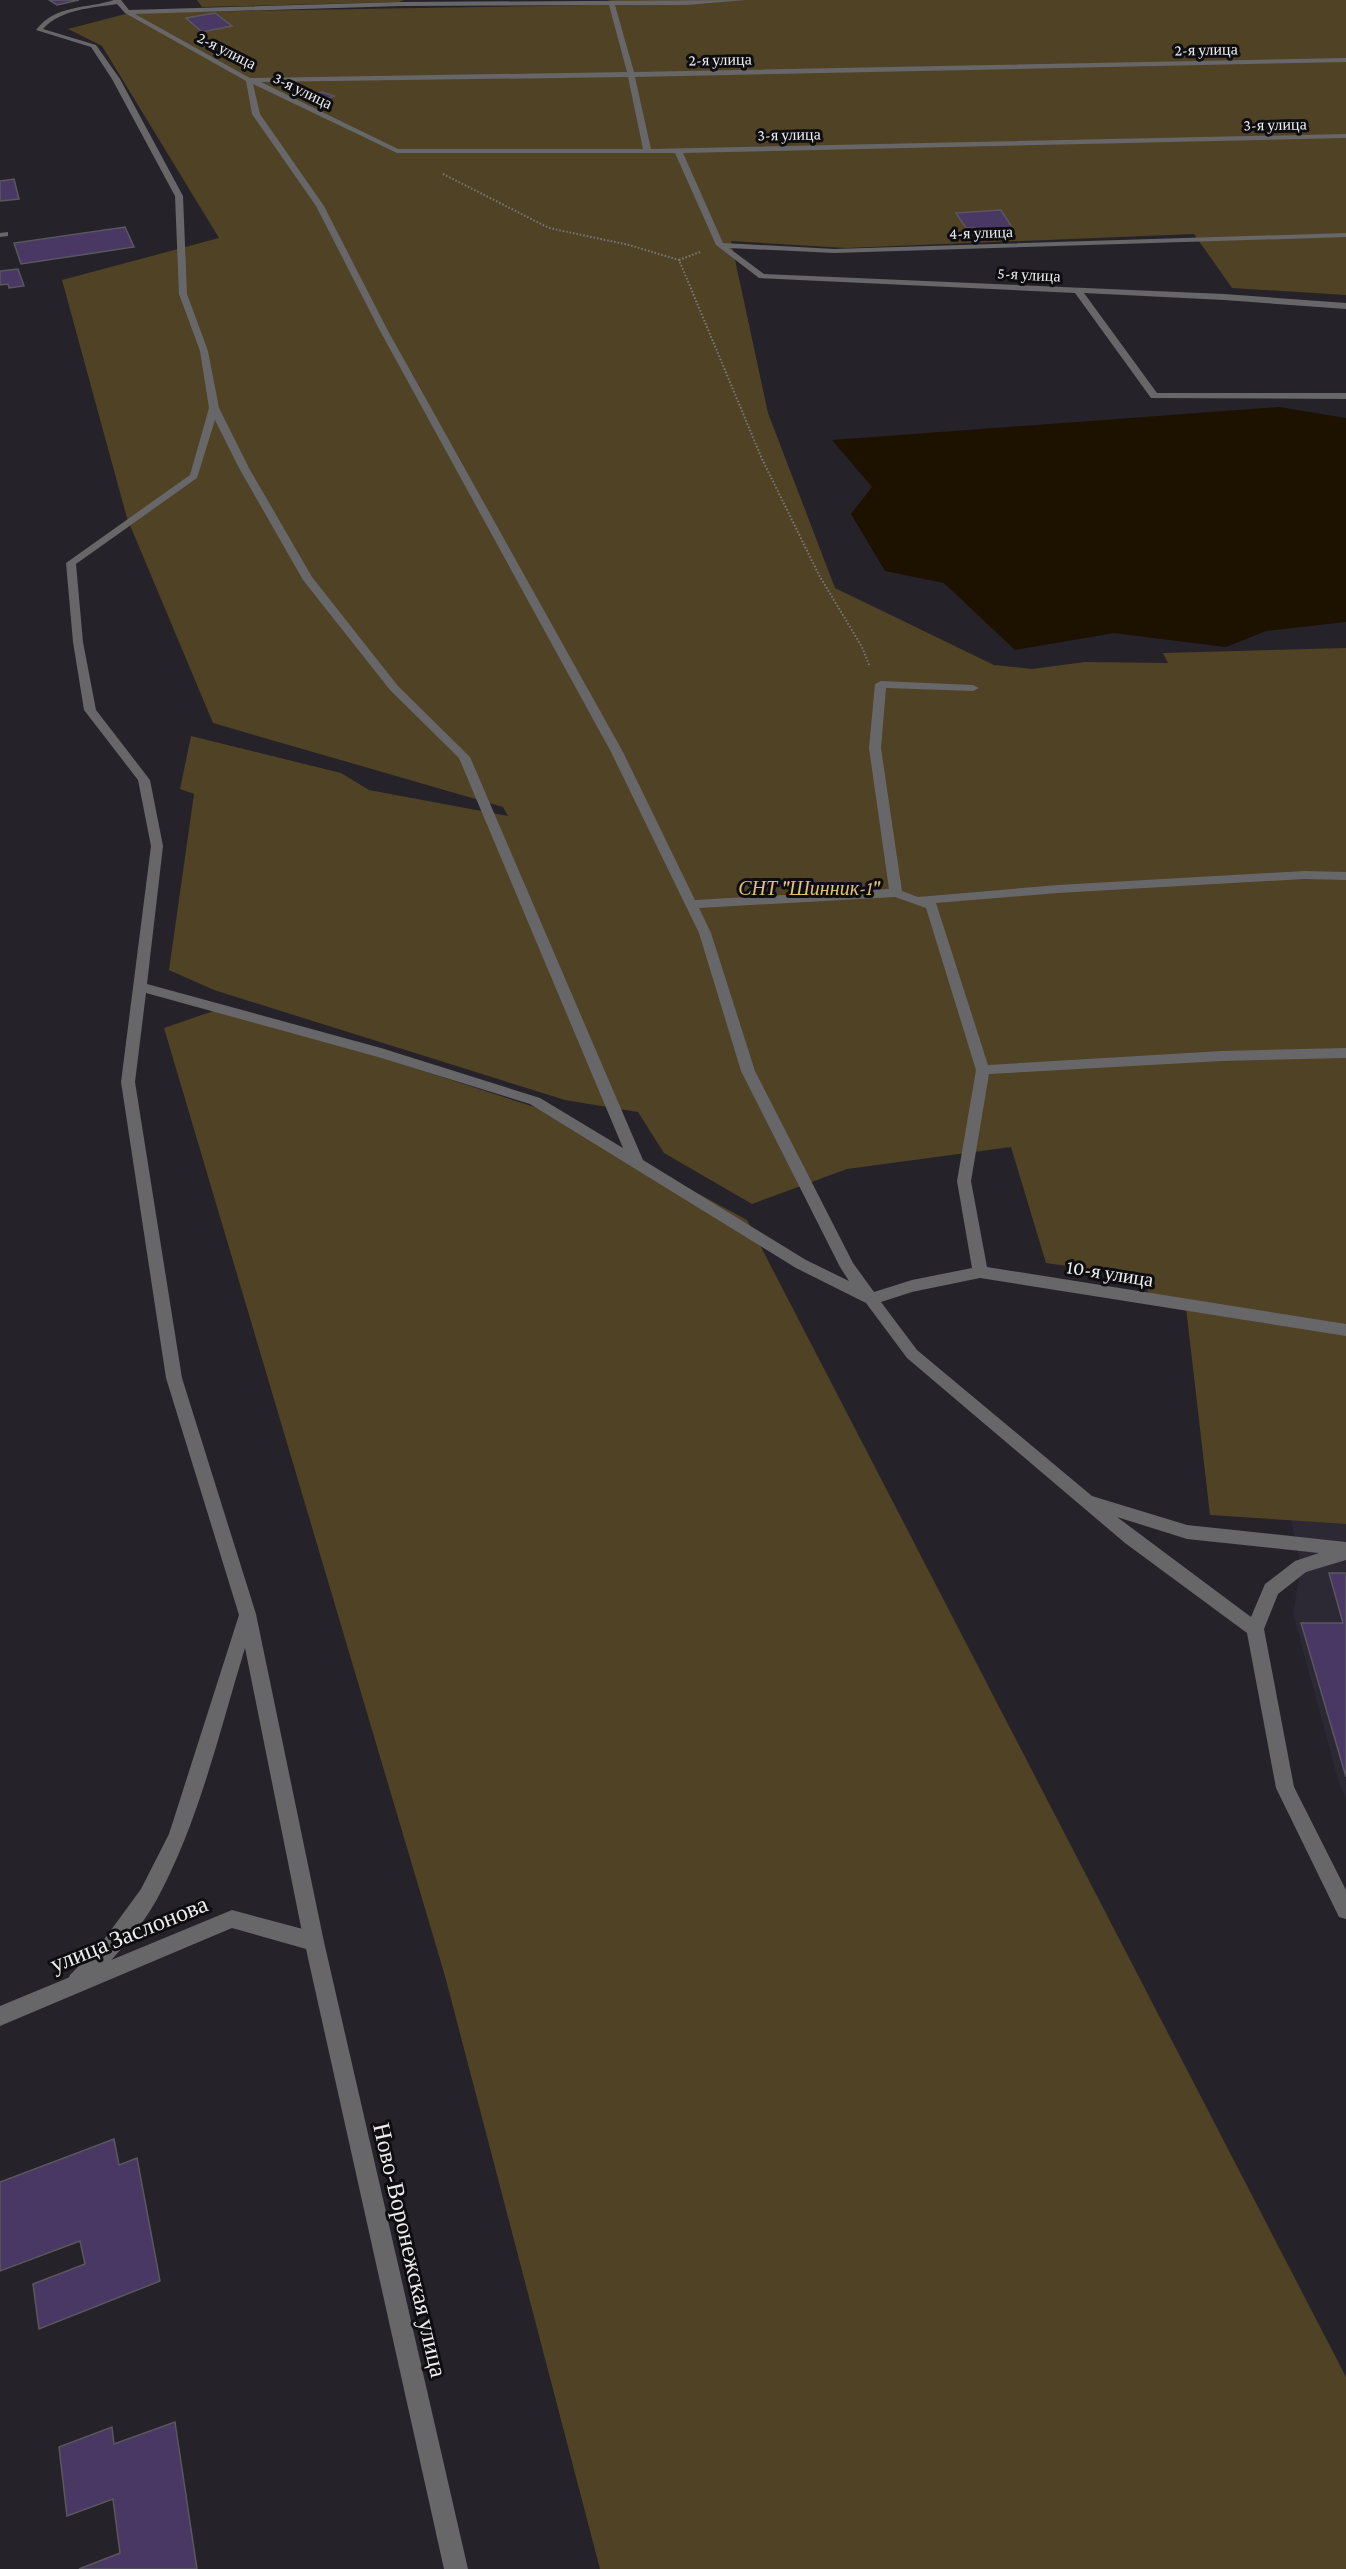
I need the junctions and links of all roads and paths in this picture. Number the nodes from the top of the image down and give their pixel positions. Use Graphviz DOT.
graph roads {
  1 [pos="742,0"];
  2 [pos="612,1"];
  3 [pos="121,5"];
  4 [pos="1346,60"];
  5 [pos="631,74"];
  6 [pos="249,80"];
  7 [pos="1346,136"];
  8 [pos="397,150"];
  9 [pos="646,150"];
  10 [pos="678,151"];
  11 [pos="1346,236"];
  12 [pos="720,245"];
  13 [pos="679,260"];
  14 [pos="1078,291"];
  15 [pos="1346,306"];
  16 [pos="1346,396"];
  17 [pos="214,408"];
  18 [pos="973,688"];
  19 [pos="880,691"];
  20 [pos="1346,876"];
  21 [pos="896,893"];
  22 [pos="918,901"];
  23 [pos="691,904"];
  24 [pos="140,987"];
  25 [pos="1346,1053"];
  26 [pos="983,1070"];
  27 [pos="638,1166"];
  28 [pos="980,1272"];
  29 [pos="871,1299"];
  30 [pos="1346,1330"];
  31 [pos="1086,1500"];
  32 [pos="1346,1551"];
  33 [pos="247,1614"];
  34 [pos="1255,1629"];
  35 [pos="1346,1910"];
  36 [pos="314,1942"];
  37 [pos="76,1983"];
  38 [pos="0,2016"];
  39 [pos="456,2569"];
  1 -- 2 [label="street"];
  2 -- 3 [label="street"];
  2 -- 5 [label="street"];
  3 -- 6 [label="street, 2-я улица"];
  3 -- 17 [label="street"];
  4 -- 5 [label="street, 2-я улица"];
  5 -- 6 [label="street, 2-я улица"];
  5 -- 9 [label="street"];
  6 -- 8 [label="street, 3-я улица"];
  6 -- 23 [label="street"];
  7 -- 10 [label="street, 3-я улица"];
  8 -- 9 [label="street, 3-я улица"];
  8 -- 13 [label="path"];
  9 -- 10 [label="street, 3-я улица"];
  10 -- 12 [label="street"];
  11 -- 12 [label="street, 4-я улица"];
  12 -- 13 [label="path"];
  12 -- 14 [label="street, 5-я улица"];
  13 -- 19 [label="path"];
  14 -- 15 [label="street, 5-я улица"];
  14 -- 16 [label="street"];
  17 -- 24 [label="street, Ново-Воронежская улица"];
  17 -- 27 [label="street"];
  18 -- 19 [label="street"];
  19 -- 21 [label="street"];
  20 -- 22 [label="street"];
  21 -- 22 [label="street"];
  21 -- 23 [label="street"];
  22 -- 26 [label="street"];
  23 -- 29 [label="street"];
  24 -- 27 [label="street"];
  24 -- 33 [label="street, Ново-Воронежская улица"];
  25 -- 26 [label="street"];
  26 -- 28 [label="street"];
  27 -- 29 [label="street"];
  28 -- 29 [label="street, 10-я улица"];
  28 -- 30 [label="street, 10-я улица"];
  29 -- 31 [label="street"];
  31 -- 32 [label="street"];
  31 -- 34 [label="street"];
  32 -- 34 [label="street"];
  33 -- 36 [label="street, Ново-Воронежская улица"];
  33 -- 37 [label="street"];
  34 -- 35 [label="street"];
  36 -- 37 [label="street, улица Заслонова"];
  36 -- 39 [label="street, Ново-Воронежская улица"];
  37 -- 38 [label="street, улица Заслонова"];
}
